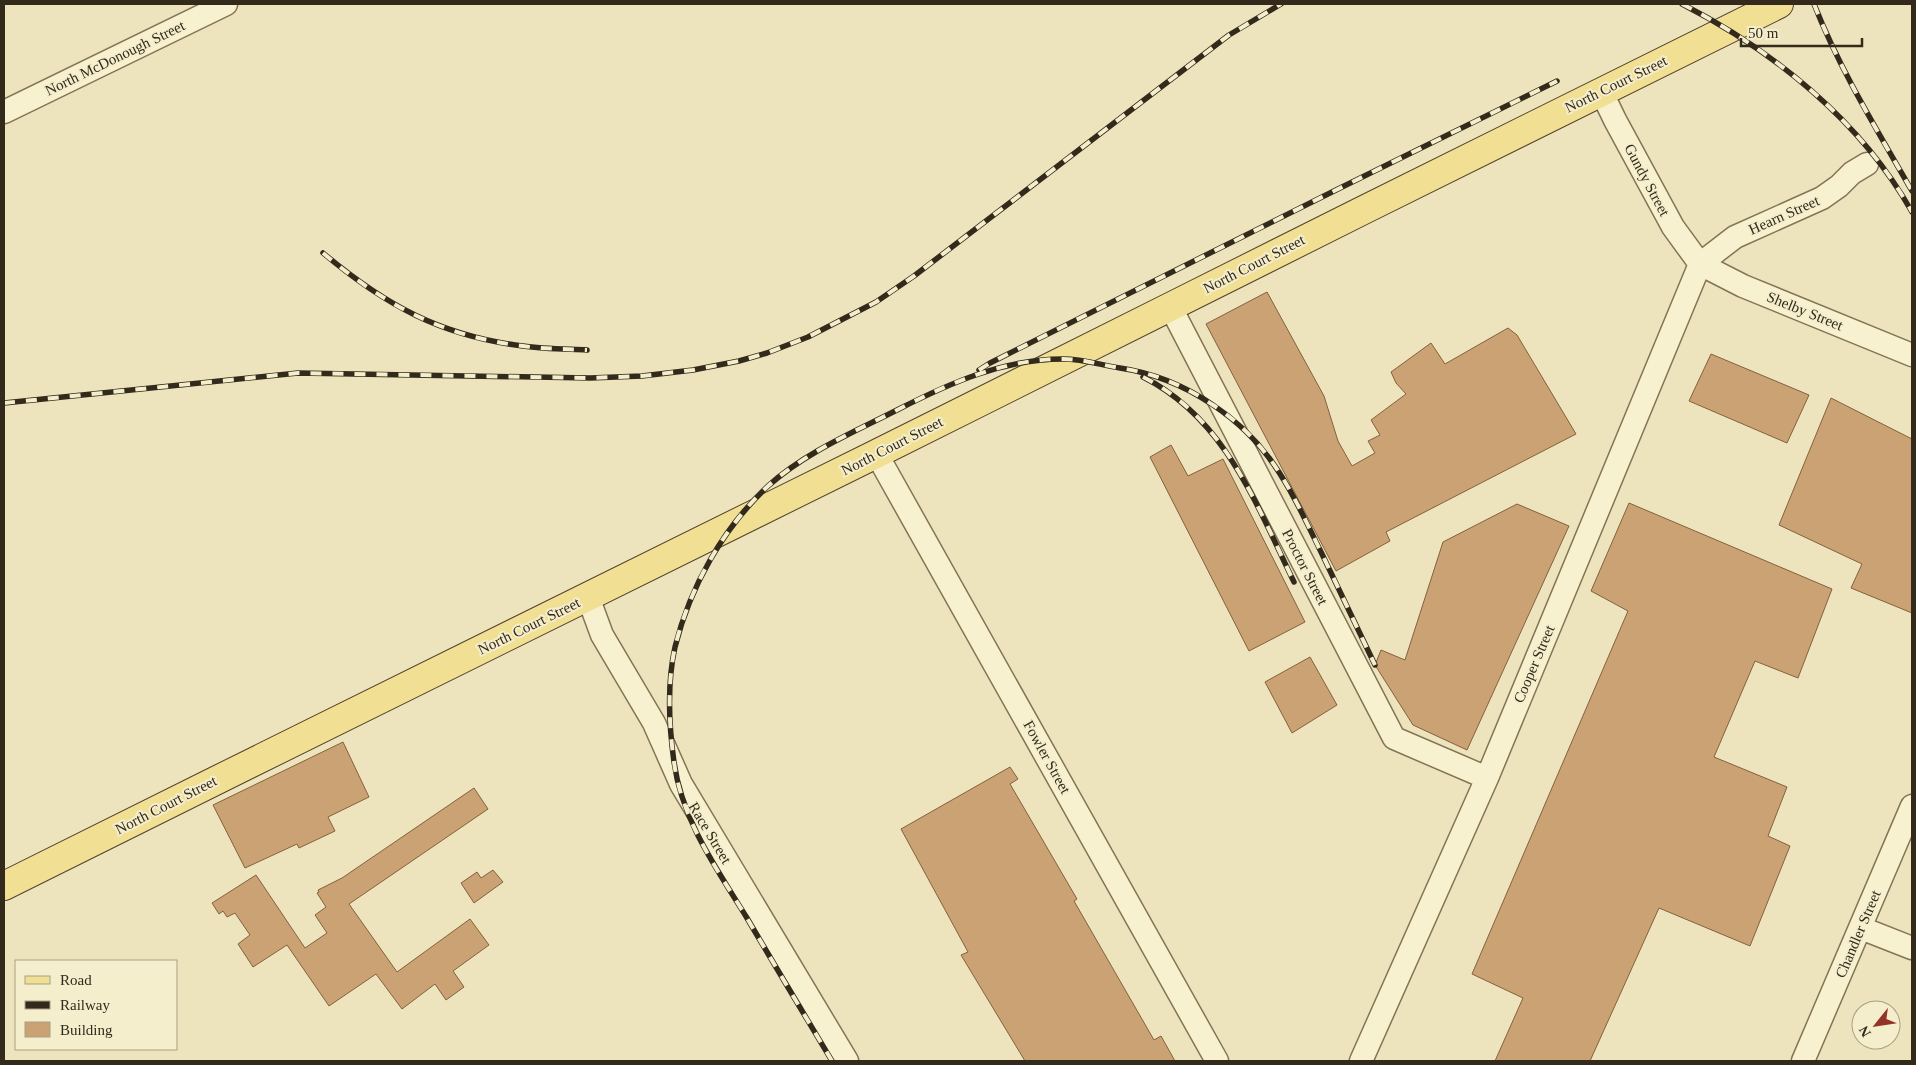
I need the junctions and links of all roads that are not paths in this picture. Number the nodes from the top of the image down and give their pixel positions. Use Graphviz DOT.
graph roads {
  1 [pos="226,4"];
  2 [pos="1779,4"];
  3 [pos="1602,91"];
  4 [pos="4,112"];
  5 [pos="1867,164"];
  6 [pos="1700,264"];
  7 [pos="1170,306"];
  8 [pos="1912,355"];
  9 [pos="876,453"];
  10 [pos="588,597"];
  11 [pos="1487,778"];
  12 [pos="1912,806"];
  13 [pos="4,886"];
  14 [pos="1861,928"];
  15 [pos="1912,948"];
  16 [pos="847,1061"];
  17 [pos="1218,1061"];
  18 [pos="1361,1061"];
  19 [pos="1804,1061"];
  1 -- 4 [label="street, North McDonough Street"];
  2 -- 3 [label="main road, North Court Street"];
  3 -- 6 [label="street, Gundy Street"];
  3 -- 7 [label="main road, North Court Street"];
  5 -- 6 [label="street, Hearn Street"];
  6 -- 8 [label="street, Shelby Street"];
  6 -- 11 [label="street, Cooper Street"];
  7 -- 9 [label="main road, North Court Street"];
  7 -- 11 [label="street, Proctor Street"];
  9 -- 10 [label="main road, North Court Street"];
  9 -- 17 [label="street, Fowler Street"];
  10 -- 13 [label="main road, North Court Street"];
  10 -- 16 [label="street, Race Street"];
  11 -- 18 [label="street, Cooper Street"];
  12 -- 14 [label="street, Chandler Street"];
  14 -- 15 [label="street"];
  14 -- 19 [label="street, Chandler Street"];
}
